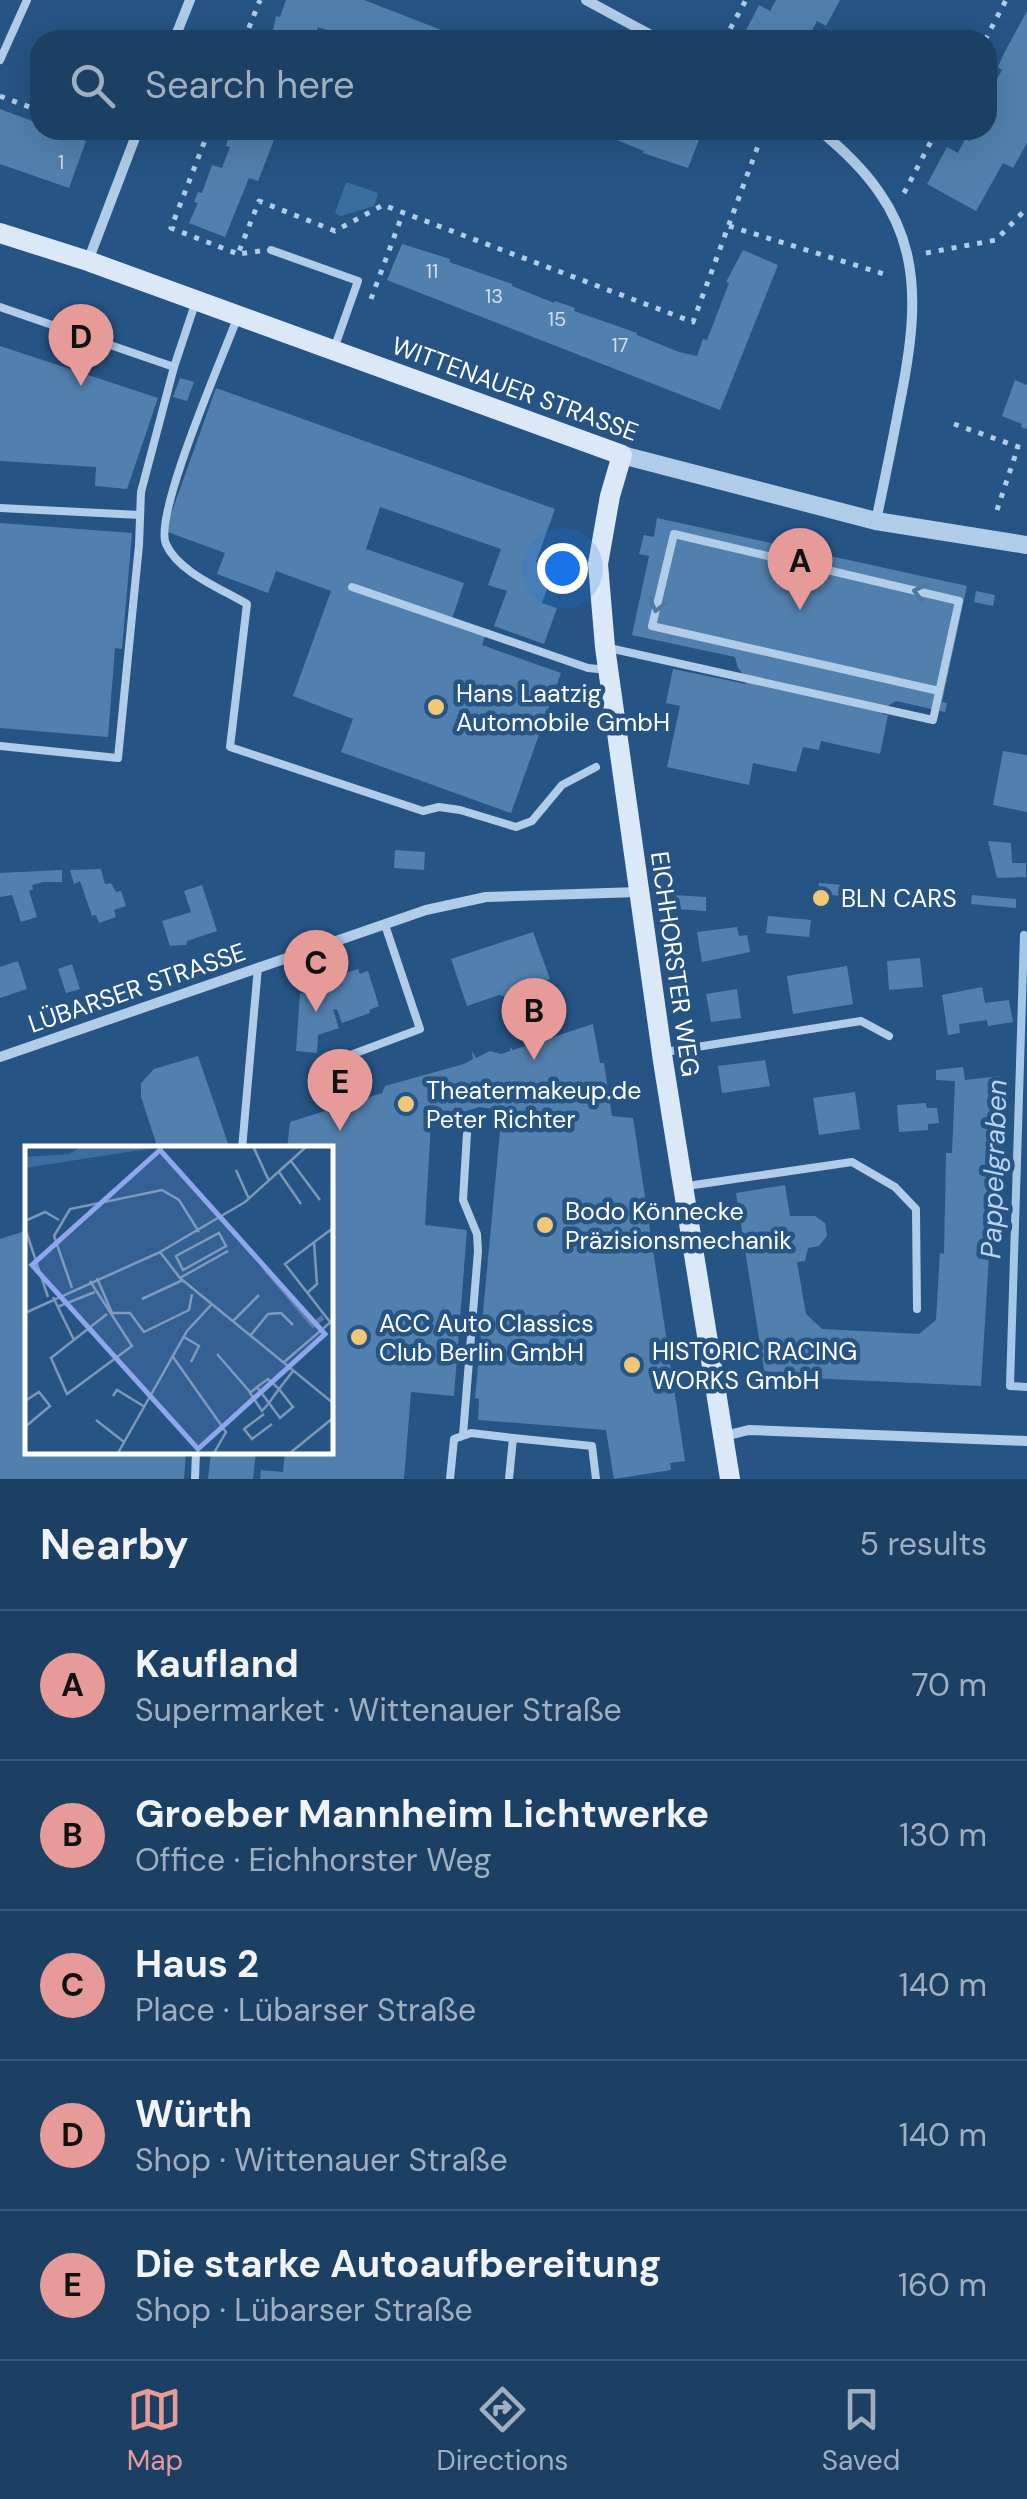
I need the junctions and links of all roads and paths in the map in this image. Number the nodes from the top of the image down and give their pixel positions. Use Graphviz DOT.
graph roads {
  1 [pos="28,0"];
  2 [pos="190,0"];
  3 [pos="260,0"];
  4 [pos="586,0"];
  5 [pos="746,0"];
  6 [pos="1006,0"];
  7 [pos="178,30"];
  8 [pos="248,30"];
  9 [pos="642,30"];
  10 [pos="730,30"];
  11 [pos="990,30"];
  12 [pos="0,60"];
  13 [pos="0,96"];
  14 [pos="30,107"];
  15 [pos="134,140"];
  16 [pos="205,140"];
  17 [pos="832,140"];
  18 [pos="932,140"];
  19 [pos="759,143"];
  20 [pos="904,193"];
  21 [pos="1027,208"];
  22 [pos="403,213"];
  23 [pos="729,226"];
  24 [pos="0,233"];
  25 [pos="271,250"];
  26 [pos="926,253"];
  27 [pos="238,254"];
  28 [pos="88,261"];
  29 [pos="884,274"];
  30 [pos="196,301"];
  31 [pos="0,307"];
  32 [pos="366,312"];
  33 [pos="238,316"];
  34 [pos="333,350"];
  35 [pos="174,368"];
  36 [pos="954,424"];
  37 [pos="1018,447"];
  38 [pos="1027,450"];
  39 [pos="622,456"];
  40 [pos="0,508"];
  41 [pos="996,510"];
  42 [pos="140,516"];
  43 [pos="876,521"];
  44 [pos="1027,544"];
  45 [pos="352,586"];
  46 [pos="605,647"];
  47 [pos="608,670"];
  48 [pos="939,690"];
  49 [pos="0,746"];
  50 [pos="596,767"];
  51 [pos="638,892"];
  52 [pos="385,926"];
  53 [pos="258,967"];
  54 [pos="890,1036"];
  55 [pos="661,1052"];
  56 [pos="0,1058"];
  57 [pos="320,1066"];
  58 [pos="467,1133"];
  59 [pos="242,1146"];
  60 [pos="682,1186"];
  61 [pos="916,1308"];
  62 [pos="462,1435"];
  63 [pos="724,1436"];
  64 [pos="512,1438"];
  65 [pos="1027,1441"];
  66 [pos="450,1479"];
  67 [pos="509,1479"];
  68 [pos="596,1479"];
  69 [pos="730,1479"];
  1 -- 12 [label="lane"];
  2 -- 7 [label="street"];
  3 -- 8 [label="path"];
  4 -- 9 [label="street"];
  5 -- 10 [label="path"];
  6 -- 11 [label="path"];
  13 -- 14 [label="path"];
  15 -- 28 [label="street"];
  16 -- 27 [label="path"];
  17 -- 43 [label="street"];
  18 -- 20 [label="path"];
  19 -- 23 [label="path"];
  21 -- 26 [label="path"];
  22 -- 23 [label="path"];
  22 -- 27 [label="path"];
  22 -- 32 [label="path"];
  23 -- 29 [label="path"];
  24 -- 28 [label="main road, WITTENAUER STRASSE"];
  25 -- 27 [label="path"];
  25 -- 34 [label="lane"];
  28 -- 30 [label="main road, WITTENAUER STRASSE"];
  30 -- 33 [label="main road, WITTENAUER STRASSE"];
  30 -- 35 [label="lane"];
  31 -- 35 [label="lane"];
  33 -- 34 [label="main road, WITTENAUER STRASSE"];
  33 -- 50 [label="lane"];
  34 -- 39 [label="main road, WITTENAUER STRASSE"];
  35 -- 42 [label="lane"];
  36 -- 37 [label="path"];
  37 -- 38 [label="path"];
  37 -- 41 [label="path"];
  39 -- 43 [label="street, WITTENAUER STRASSE"];
  39 -- 46 [label="main road, EICHHORSTER WEG"];
  40 -- 42 [label="lane"];
  42 -- 49 [label="lane"];
  43 -- 44 [label="street, WITTENAUER STRASSE"];
  45 -- 47 [label="lane"];
  46 -- 47 [label="main road, EICHHORSTER WEG"];
  46 -- 48 [label="lane"];
  47 -- 51 [label="main road, EICHHORSTER WEG"];
  48 -- 48 [label="lane, one-way"];
  51 -- 52 [label="street, LÜBARSER STRASSE"];
  51 -- 55 [label="main road, EICHHORSTER WEG"];
  52 -- 53 [label="street, LÜBARSER STRASSE"];
  52 -- 57 [label="lane"];
  53 -- 56 [label="street, LÜBARSER STRASSE"];
  53 -- 59 [label="lane"];
  54 -- 55 [label="lane"];
  55 -- 60 [label="main road, EICHHORSTER WEG"];
  58 -- 62 [label="lane"];
  60 -- 61 [label="lane"];
  60 -- 63 [label="main road, EICHHORSTER WEG"];
  62 -- 64 [label="lane"];
  62 -- 66 [label="lane"];
  63 -- 65 [label="street"];
  63 -- 69 [label="main road, EICHHORSTER WEG"];
  64 -- 67 [label="lane"];
  64 -- 68 [label="lane"];
}
